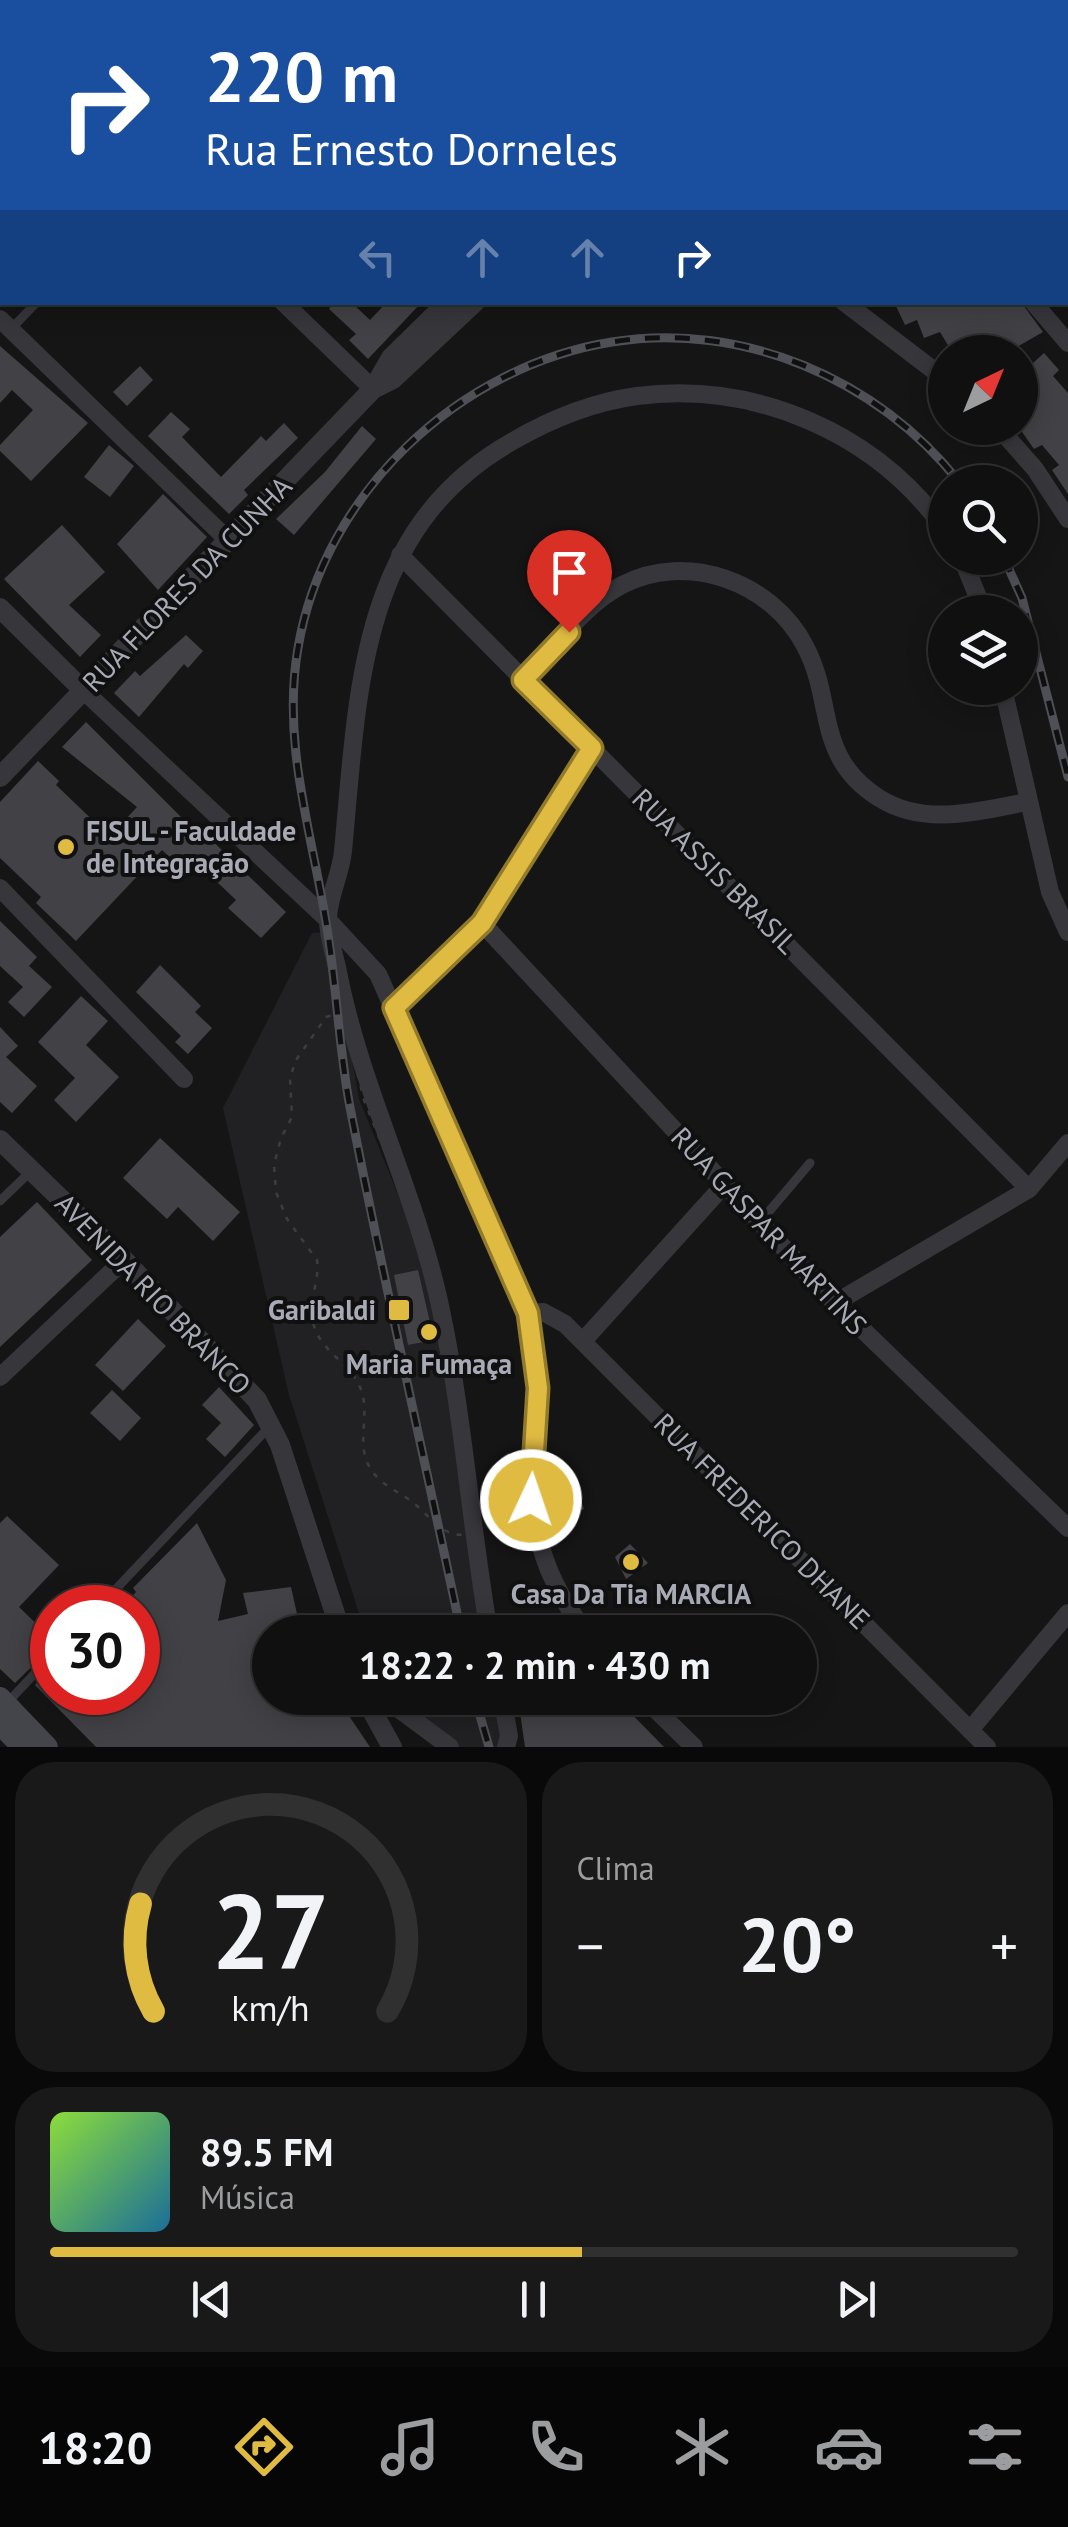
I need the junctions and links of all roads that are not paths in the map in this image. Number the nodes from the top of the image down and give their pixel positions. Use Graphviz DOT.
graph roads {
  1 [pos="33,305"];
  2 [pos="286,305"];
  3 [pos="446,305"];
  4 [pos="472,305"];
  5 [pos="848,305"];
  6 [pos="1036,305"];
  7 [pos="6,324"];
  8 [pos="1068,343"];
  9 [pos="928,366"];
  10 [pos="388,374"];
  11 [pos="373,389"];
  12 [pos="1015,445"];
  13 [pos="928,507"];
  14 [pos="1068,518"];
  15 [pos="229,541"];
  16 [pos="400,556"];
  17 [pos="0,608"];
  18 [pos="523,680"];
  19 [pos="84,691"];
  20 [pos="1007,705"];
  21 [pos="592,748"];
  22 [pos="0,777"];
  23 [pos="1027,802"];
  24 [pos="0,888"];
  25 [pos="328,920"];
  26 [pos="482,923"];
  27 [pos="1068,932"];
  28 [pos="394,1008"];
  29 [pos="184,1078"];
  30 [pos="0,1140"];
  31 [pos="1068,1143"];
  32 [pos="810,1163"];
  33 [pos="32,1170"];
  34 [pos="724,1185"];
  35 [pos="1029,1189"];
  36 [pos="0,1200"];
  37 [pos="758,1224"];
  38 [pos="124,1260"];
  39 [pos="835,1303"];
  40 [pos="528,1313"];
  41 [pos="582,1341"];
  42 [pos="0,1377"];
  43 [pos="271,1425"];
  44 [pos="1068,1528"];
  45 [pos="120,1585"];
  46 [pos="1068,1613"];
  47 [pos="335,1615"];
  48 [pos="487,1615"];
  49 [pos="573,1615"];
  50 [pos="30,1678"];
  51 [pos="1,1709"];
  52 [pos="374,1715"];
  53 [pos="407,1715"];
  54 [pos="505,1715"];
  55 [pos="661,1715"];
  56 [pos="970,1730"];
  57 [pos="23,1747"];
  58 [pos="47,1747"];
  59 [pos="392,1747"];
  60 [pos="450,1747"];
  61 [pos="506,1747"];
  62 [pos="694,1747"];
  63 [pos="987,1747"];
  1 -- 7 [label="lane"];
  2 -- 11 [label="street"];
  3 -- 10 [label="street"];
  4 -- 10 [label="street"];
  5 -- 9 [label="street"];
  6 -- 8 [label="street"];
  7 -- 15 [label="street"];
  10 -- 11 [label="street, RUA FLORES DA CUNHA"];
  11 -- 15 [label="street, RUA FLORES DA CUNHA"];
  12 -- 14 [label="street"];
  13 -- 16 [label="street"];
  15 -- 19 [label="street, RUA FLORES DA CUNHA"];
  16 -- 18 [label="street, RUA ASSIS BRASIL"];
  16 -- 25 [label="street"];
  17 -- 19 [label="street"];
  18 -- 21 [label="street, RUA ASSIS BRASIL"];
  18 -- 23 [label="street"];
  19 -- 22 [label="street, RUA FLORES DA CUNHA"];
  19 -- 25 [label="street"];
  20 -- 23 [label="street"];
  21 -- 26 [label="street"];
  21 -- 35 [label="street, RUA ASSIS BRASIL"];
  23 -- 27 [label="street"];
  24 -- 29 [label="street"];
  25 -- 28 [label="street"];
  25 -- 48 [label="street"];
  26 -- 28 [label="street"];
  26 -- 34 [label="street, RUA GASPAR MARTINS"];
  28 -- 40 [label="street"];
  30 -- 33 [label="street, AVENIDA RIO BRANCO"];
  31 -- 35 [label="street"];
  32 -- 37 [label="lane"];
  33 -- 36 [label="lane"];
  33 -- 38 [label="street, AVENIDA RIO BRANCO"];
  34 -- 37 [label="street, RUA GASPAR MARTINS"];
  34 -- 41 [label="street"];
  35 -- 39 [label="street"];
  37 -- 39 [label="street, RUA GASPAR MARTINS"];
  38 -- 42 [label="street"];
  38 -- 43 [label="street, AVENIDA RIO BRANCO"];
  39 -- 44 [label="street, RUA GASPAR MARTINS"];
  40 -- 41 [label="street, RUA FREDERICO DHANE"];
  40 -- 49 [label="street"];
  41 -- 56 [label="street, RUA FREDERICO DHANE"];
  43 -- 45 [label="lane"];
  43 -- 47 [label="street, AVENIDA RIO BRANCO"];
  46 -- 56 [label="street"];
  50 -- 51 [label="lane"];
  51 -- 57 [label="main road"];
  51 -- 58 [label="main road"];
  52 -- 59 [label="street"];
  53 -- 60 [label="street"];
  54 -- 61 [label="street"];
  55 -- 62 [label="street"];
  56 -- 63 [label="street, RUA FREDERICO DHANE"];
}
